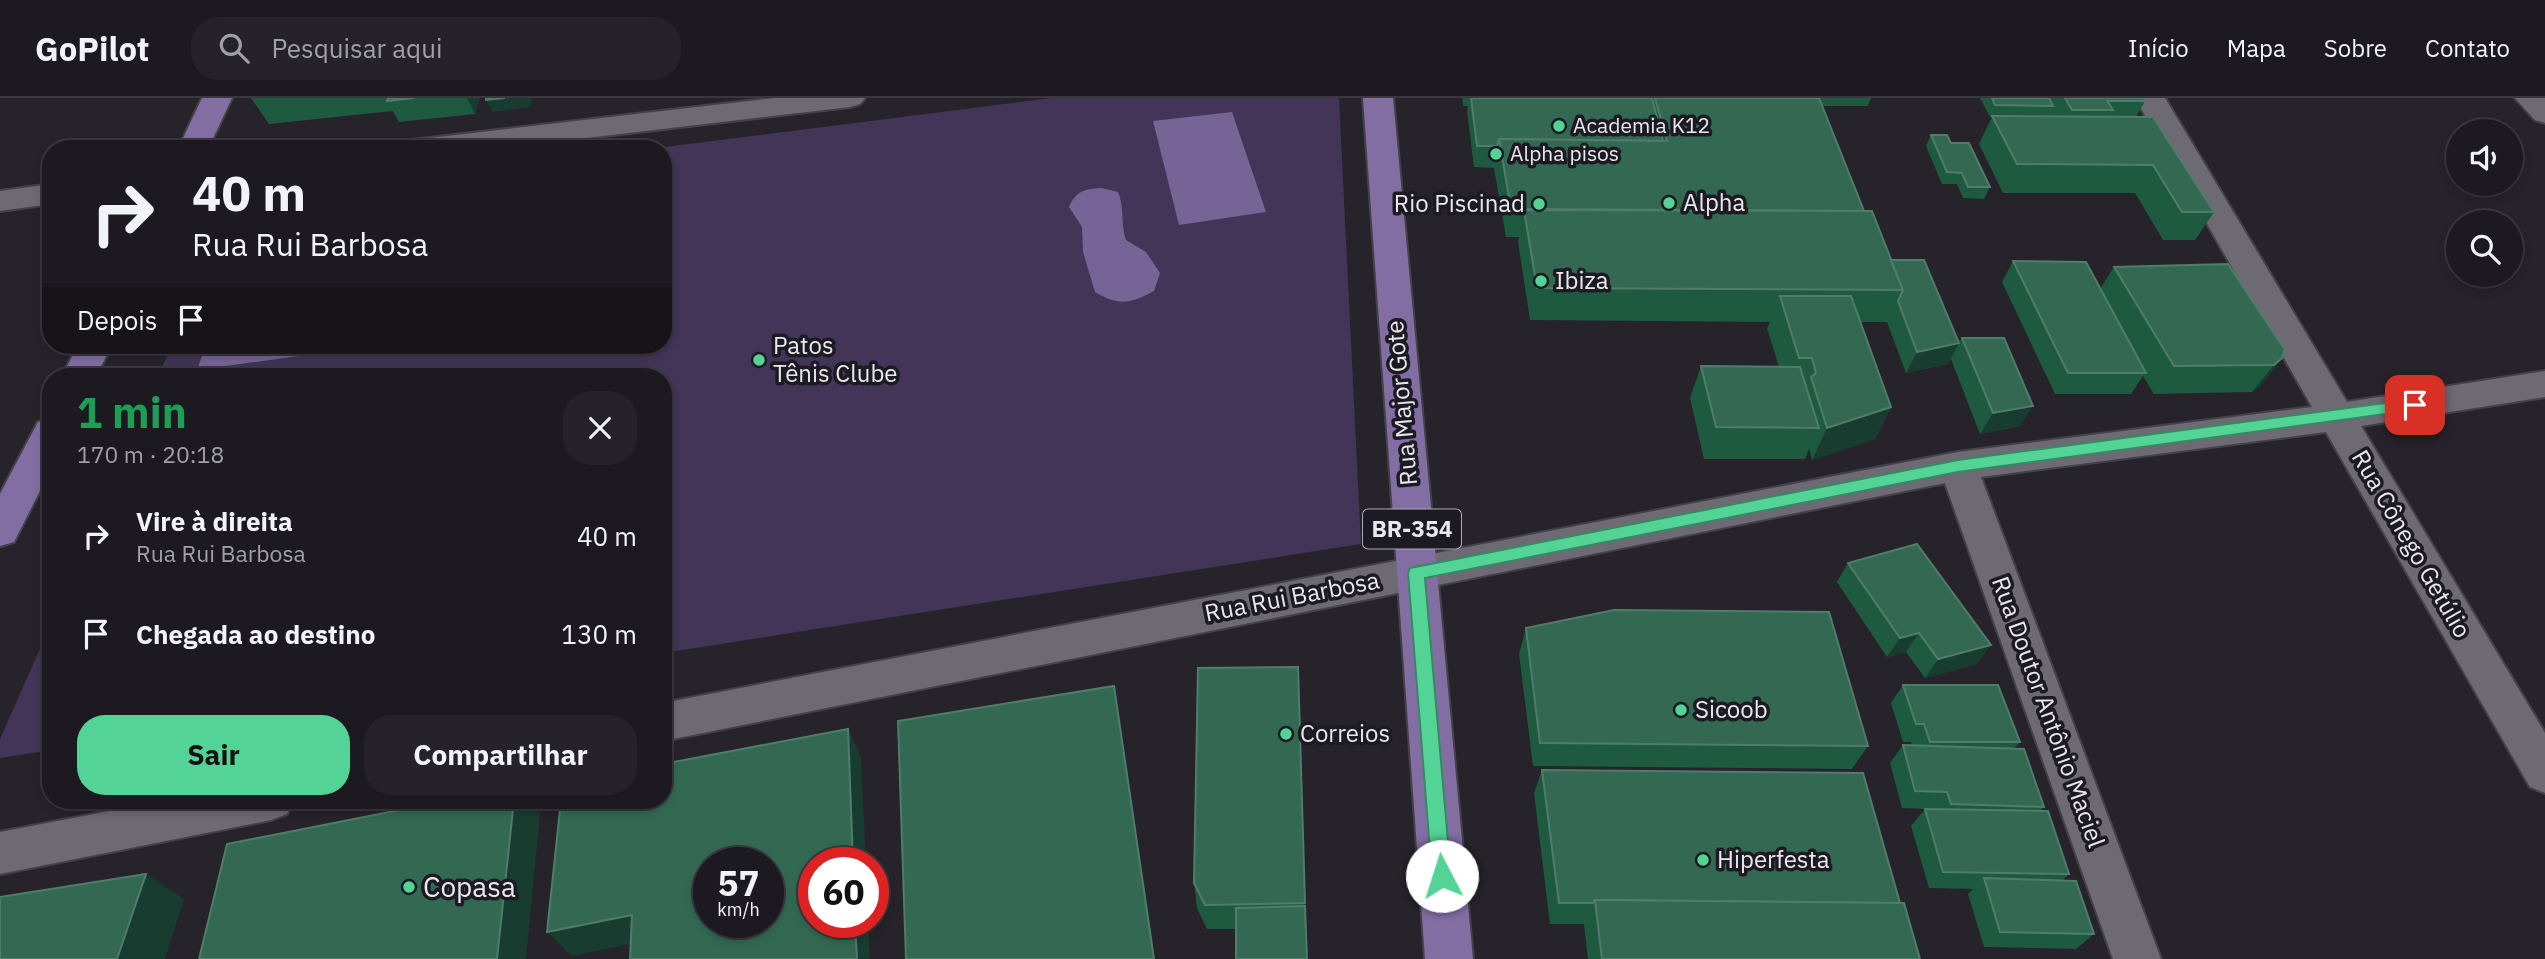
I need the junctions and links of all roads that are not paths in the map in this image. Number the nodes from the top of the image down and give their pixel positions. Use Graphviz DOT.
graph roads {
  1 [pos="217,98"];
  2 [pos="850,98"];
  3 [pos="1378,98"];
  4 [pos="2150,98"];
  5 [pos="2530,98"];
  6 [pos="2545,114"];
  7 [pos="197,140"];
  8 [pos="489,140"];
  9 [pos="42,195"];
  10 [pos="0,201"];
  11 [pos="2545,384"];
  12 [pos="2337,417"];
  13 [pos="42,449"];
  14 [pos="1958,466"];
  15 [pos="0,531"];
  16 [pos="1416,573"];
  17 [pos="672,720"];
  18 [pos="2545,773"];
  19 [pos="225,809"];
  20 [pos="0,853"];
  21 [pos="1449,959"];
  22 [pos="2137,959"];
  1 -- 7 [label="main road"];
  2 -- 8 [label="street"];
  3 -- 16 [label="main road, Rua Major Gote / BR-354"];
  4 -- 12 [label="street, Rua Cônego Getúlio"];
  5 -- 6 [label="street"];
  9 -- 10 [label="street"];
  11 -- 12 [label="street, Rua Rui Barbosa"];
  12 -- 14 [label="street, Rua Rui Barbosa"];
  12 -- 18 [label="street, Rua Cônego Getúlio"];
  13 -- 15 [label="main road"];
  14 -- 16 [label="street, Rua Rui Barbosa"];
  14 -- 22 [label="street, Rua Doutor Antônio Maciel"];
  16 -- 17 [label="street, Rua Rui Barbosa"];
  16 -- 21 [label="main road, Rua Major Gote / BR-354"];
  19 -- 20 [label="street"];
}
